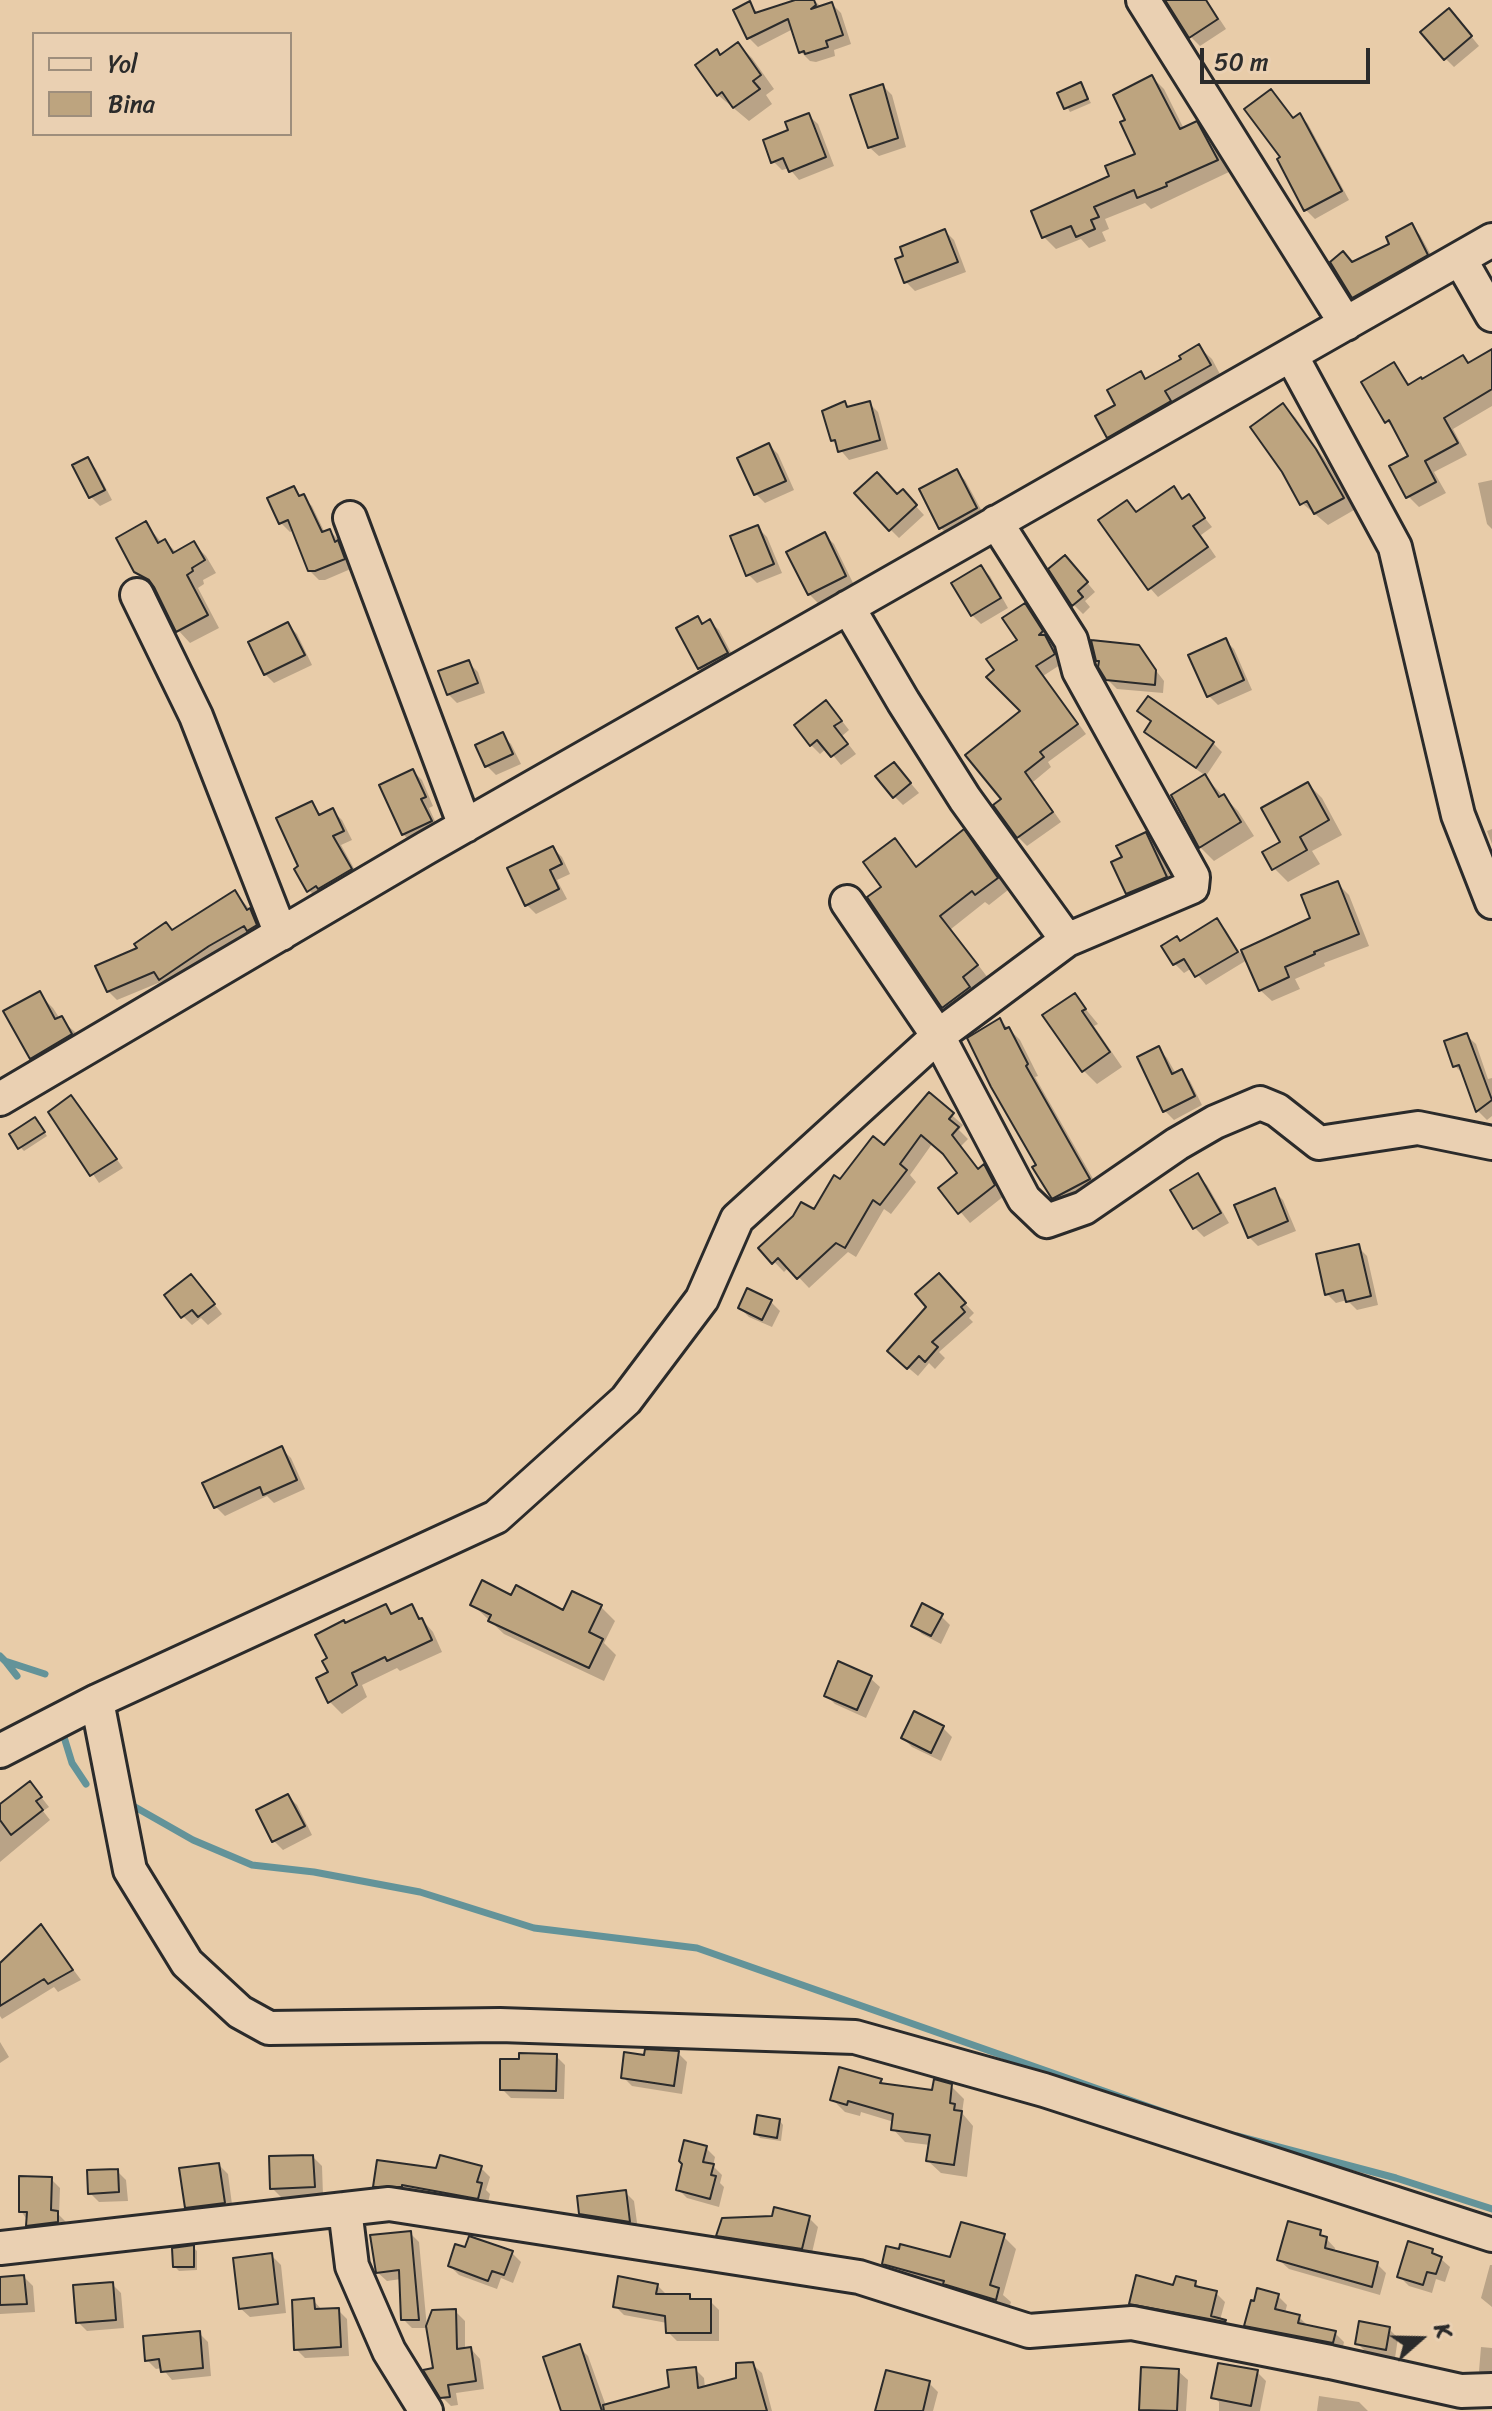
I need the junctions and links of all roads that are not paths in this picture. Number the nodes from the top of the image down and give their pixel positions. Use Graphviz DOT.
graph roads {
  1 [pos="1143,0"];
  2 [pos="1492,240"];
  3 [pos="1460,259"];
  4 [pos="1492,315"];
  5 [pos="1346,324"];
  6 [pos="1291,355"];
  7 [pos="350,518"];
  8 [pos="996,522"];
  9 [pos="137,595"];
  10 [pos="848,607"];
  11 [pos="465,826"];
  12 [pos="847,902"];
  13 [pos="1492,902"];
  14 [pos="281,934"];
  15 [pos="1067,940"];
  16 [pos="938,1036"];
  17 [pos="0,1099"];
  18 [pos="1492,1143"];
  19 [pos="97,1701"];
  20 [pos="0,1751"];
  21 [pos="345,2209"];
  22 [pos="1492,2235"];
  23 [pos="0,2248"];
  24 [pos="1492,2390"];
  25 [pos="426,2411"];
  1 -- 5 [label="street"];
  2 -- 3 [label="street"];
  3 -- 4 [label="street"];
  3 -- 5 [label="street"];
  5 -- 6 [label="street"];
  6 -- 8 [label="street"];
  6 -- 13 [label="street"];
  7 -- 11 [label="street"];
  8 -- 10 [label="street"];
  8 -- 15 [label="street"];
  9 -- 14 [label="street"];
  10 -- 11 [label="street"];
  10 -- 15 [label="street"];
  11 -- 14 [label="street"];
  12 -- 16 [label="street"];
  14 -- 17 [label="street"];
  15 -- 16 [label="street"];
  16 -- 18 [label="street"];
  16 -- 19 [label="street"];
  19 -- 20 [label="street"];
  19 -- 22 [label="street"];
  21 -- 23 [label="street"];
  21 -- 24 [label="street"];
  21 -- 25 [label="street"];
}
